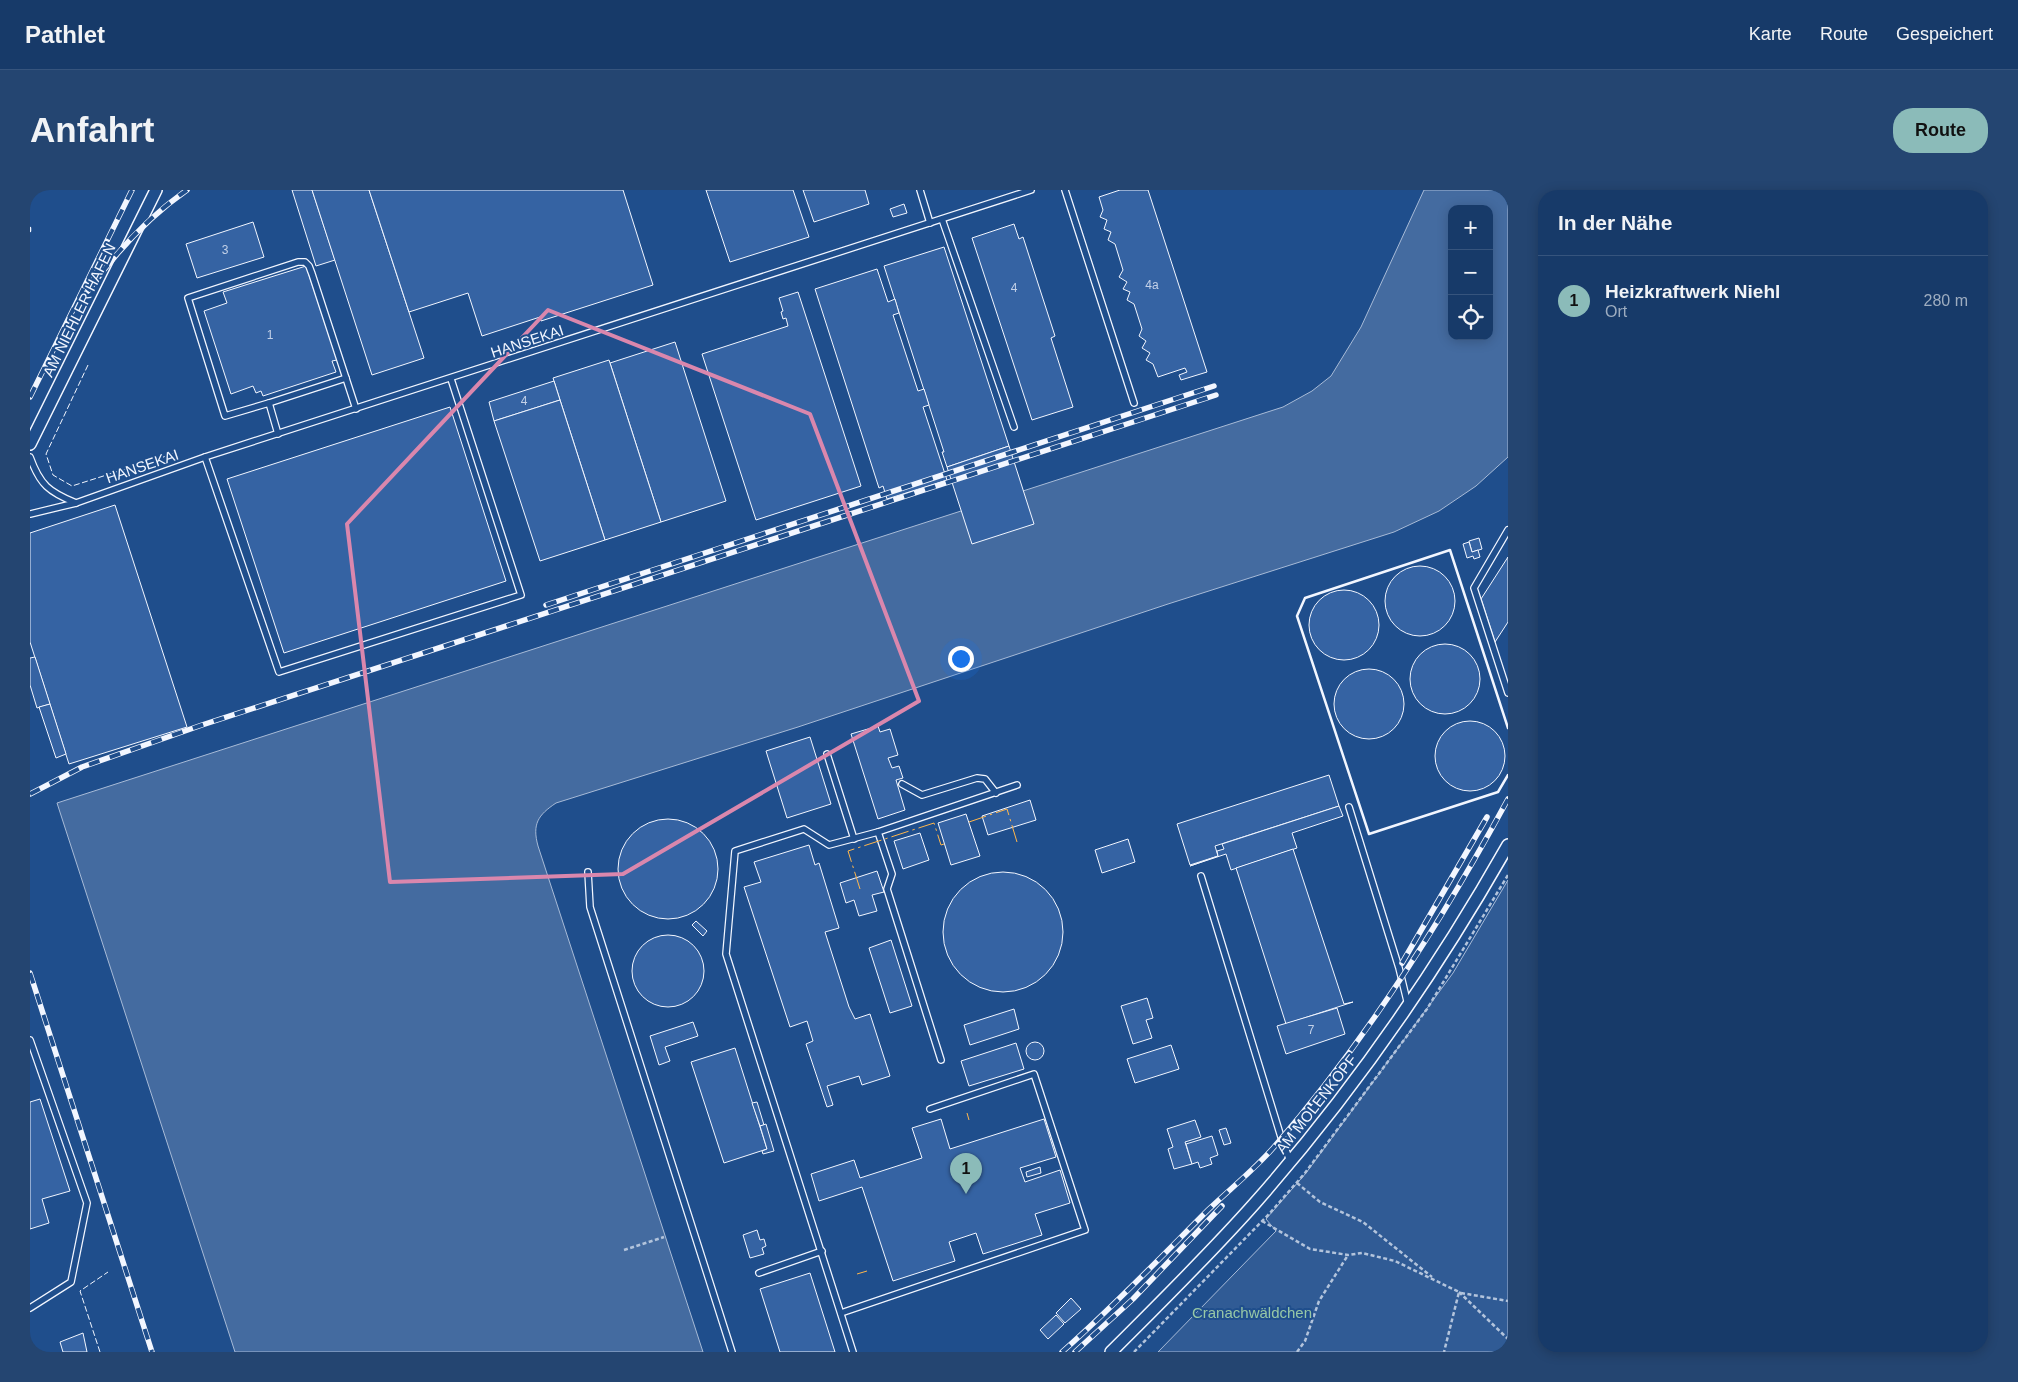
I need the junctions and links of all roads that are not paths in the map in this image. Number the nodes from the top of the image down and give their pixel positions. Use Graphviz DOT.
graph roads {
  1 [pos="156,190"];
  2 [pos="920,190"];
  3 [pos="1031,190"];
  4 [pos="1065,190"];
  5 [pos="1011,193"];
  6 [pos="942,219"];
  7 [pos="930,223"];
  8 [pos="346,378"];
  9 [pos="451,379"];
  10 [pos="269,403"];
  11 [pos="1134,403"];
  12 [pos="356,409"];
  13 [pos="1014,427"];
  14 [pos="278,434"];
  15 [pos="30,444"];
  16 [pos="30,457"];
  17 [pos="205,457"];
  18 [pos="76,503"];
  19 [pos="30,514"];
  20 [pos="1508,530"];
  21 [pos="1508,692"];
  22 [pos="827,754"];
  23 [pos="902,784"];
  24 [pos="1017,785"];
  25 [pos="996,793"];
  26 [pos="1349,808"];
  27 [pos="878,832"];
  28 [pos="854,839"];
  29 [pos="1508,845"];
  30 [pos="588,872"];
  31 [pos="1201,876"];
  32 [pos="1408,1005"];
  33 [pos="30,1040"];
  34 [pos="941,1060"];
  35 [pos="930,1109"];
  36 [pos="1290,1161"];
  37 [pos="822,1252"];
  38 [pos="759,1273"];
  39 [pos="30,1308"];
  40 [pos="841,1313"];
  41 [pos="732,1352"];
  42 [pos="853,1352"];
  43 [pos="1111,1352"];
  1 -- 15 [label="street, AM NIEHLER HAFEN"];
  2 -- 7 [label="lane"];
  3 -- 5 [label="lane, HANSEKAI"];
  4 -- 11 [label="lane"];
  5 -- 6 [label="lane, HANSEKAI"];
  6 -- 7 [label="lane, HANSEKAI"];
  6 -- 13 [label="lane"];
  7 -- 9 [label="lane, HANSEKAI"];
  8 -- 10 [label="lane"];
  8 -- 10 [label="lane"];
  8 -- 12 [label="lane"];
  9 -- 12 [label="lane, HANSEKAI"];
  9 -- 17 [label="lane"];
  10 -- 14 [label="lane"];
  12 -- 14 [label="lane, HANSEKAI"];
  14 -- 17 [label="lane, HANSEKAI"];
  16 -- 18 [label="lane"];
  17 -- 18 [label="lane, HANSEKAI"];
  18 -- 19 [label="lane, HANSEKAI"];
  20 -- 21 [label="lane"];
  22 -- 28 [label="lane"];
  23 -- 25 [label="lane"];
  24 -- 25 [label="lane"];
  25 -- 27 [label="lane"];
  26 -- 32 [label="lane"];
  27 -- 28 [label="lane"];
  27 -- 34 [label="lane"];
  28 -- 37 [label="lane"];
  29 -- 32 [label="street, AM MOLENKOPF"];
  30 -- 41 [label="lane"];
  31 -- 36 [label="lane"];
  32 -- 36 [label="street, AM MOLENKOPF"];
  33 -- 39 [label="lane"];
  35 -- 40 [label="lane"];
  36 -- 43 [label="street, AM MOLENKOPF"];
  37 -- 38 [label="lane"];
  37 -- 40 [label="lane"];
  40 -- 42 [label="lane"];
}
